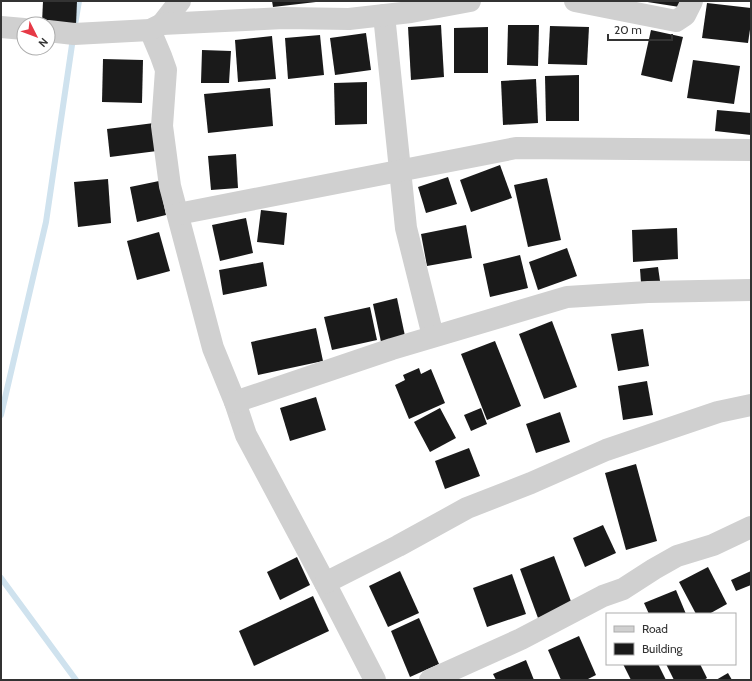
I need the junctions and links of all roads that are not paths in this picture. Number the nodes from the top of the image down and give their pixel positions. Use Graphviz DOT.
graph roads {
  1 [pos="180,1"];
  2 [pos="470,1"];
  3 [pos="575,1"];
  4 [pos="692,1"];
  5 [pos="384,15"];
  6 [pos="1,27"];
  7 [pos="156,27"];
  8 [pos="16,28"];
  9 [pos="56,32"];
  10 [pos="751,150"];
  11 [pos="400,171"];
  12 [pos="178,214"];
  13 [pos="751,290"];
  14 [pos="433,336"];
  15 [pos="235,402"];
  16 [pos="751,405"];
  17 [pos="751,527"];
  18 [pos="325,583"];
  19 [pos="375,680"];
  20 [pos="430,680"];
  1 -- 7 [label="street"];
  2 -- 5 [label="street"];
  3 -- 4 [label="street"];
  5 -- 7 [label="street"];
  5 -- 11 [label="street"];
  6 -- 8 [label="street"];
  7 -- 9 [label="street"];
  7 -- 12 [label="street"];
  10 -- 11 [label="street"];
  11 -- 12 [label="street"];
  11 -- 14 [label="street"];
  12 -- 15 [label="street"];
  13 -- 14 [label="street"];
  14 -- 15 [label="street"];
  15 -- 18 [label="street"];
  16 -- 18 [label="street"];
  17 -- 20 [label="street"];
  18 -- 19 [label="street"];
}
